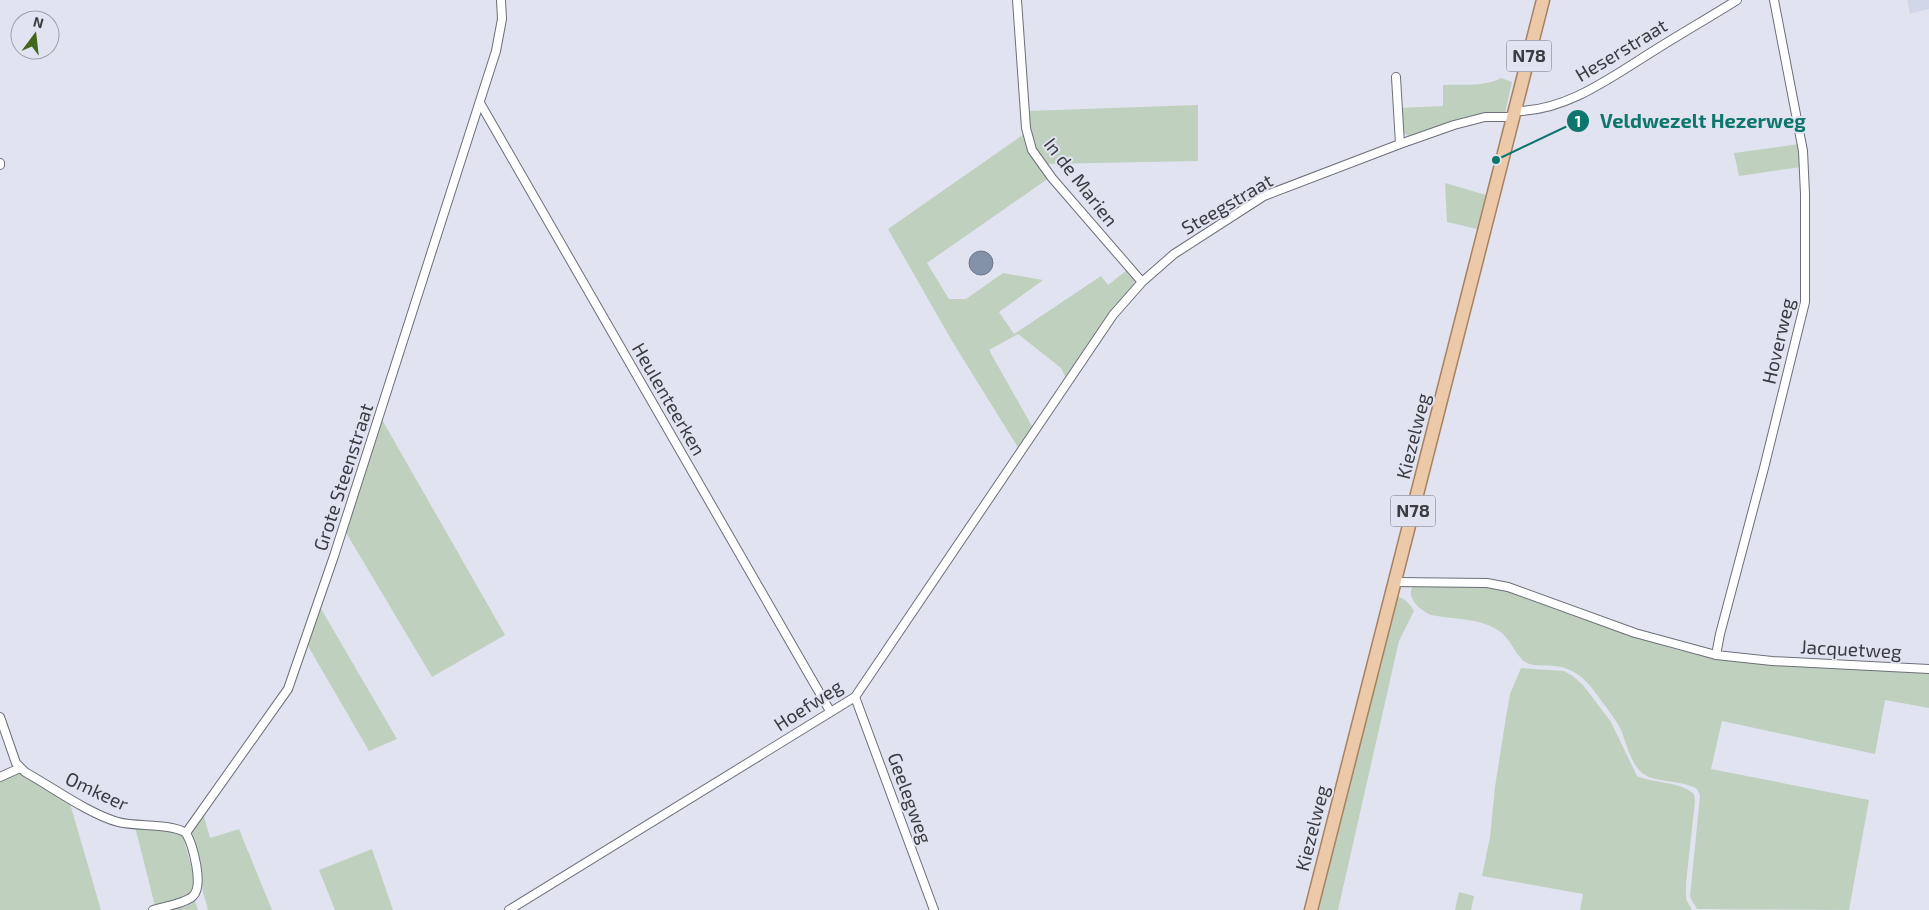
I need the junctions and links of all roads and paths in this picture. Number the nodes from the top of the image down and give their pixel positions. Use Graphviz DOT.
graph roads {
  1 [pos="502,0"];
  2 [pos="1017,0"];
  3 [pos="1543,0"];
  4 [pos="1737,0"];
  5 [pos="1774,0"];
  6 [pos="1396,77"];
  7 [pos="480,103"];
  8 [pos="1514,114"];
  9 [pos="1400,144"];
  10 [pos="1142,282"];
  11 [pos="1067,382"];
  12 [pos="1394,582"];
  13 [pos="1716,655"];
  14 [pos="1929,669"];
  15 [pos="855,697"];
  16 [pos="830,711"];
  17 [pos="0,718"];
  18 [pos="20,768"];
  19 [pos="0,777"];
  20 [pos="186,833"];
  21 [pos="153,910"];
  22 [pos="509,910"];
  23 [pos="934,910"];
  24 [pos="1311,910"];
  1 -- 7 [label="street, Grote Steenstraat"];
  2 -- 10 [label="street, In de Marien"];
  3 -- 8 [label="main road, Kiezelweg / N78"];
  4 -- 8 [label="street, Heserstraat"];
  5 -- 13 [label="street, Hoverweg"];
  6 -- 9 [label="street"];
  7 -- 16 [label="street, Heulenteerken"];
  7 -- 20 [label="street, Grote Steenstraat"];
  8 -- 9 [label="street, Steegstraat"];
  8 -- 12 [label="main road, Kiezelweg / N78"];
  9 -- 10 [label="street, Steegstraat"];
  10 -- 11 [label="street, Steegstraat"];
  11 -- 15 [label="street, Hoefweg"];
  12 -- 13 [label="street, Jacquetweg"];
  12 -- 24 [label="main road, Kiezelweg / N78"];
  13 -- 14 [label="street, Jacquetweg"];
  15 -- 16 [label="street, Hoefweg"];
  15 -- 23 [label="street, Geelegweg"];
  16 -- 22 [label="street, Hoefweg"];
  17 -- 18 [label="street"];
  18 -- 19 [label="street"];
  18 -- 20 [label="street, Omkeer"];
  20 -- 21 [label="street"];
}
